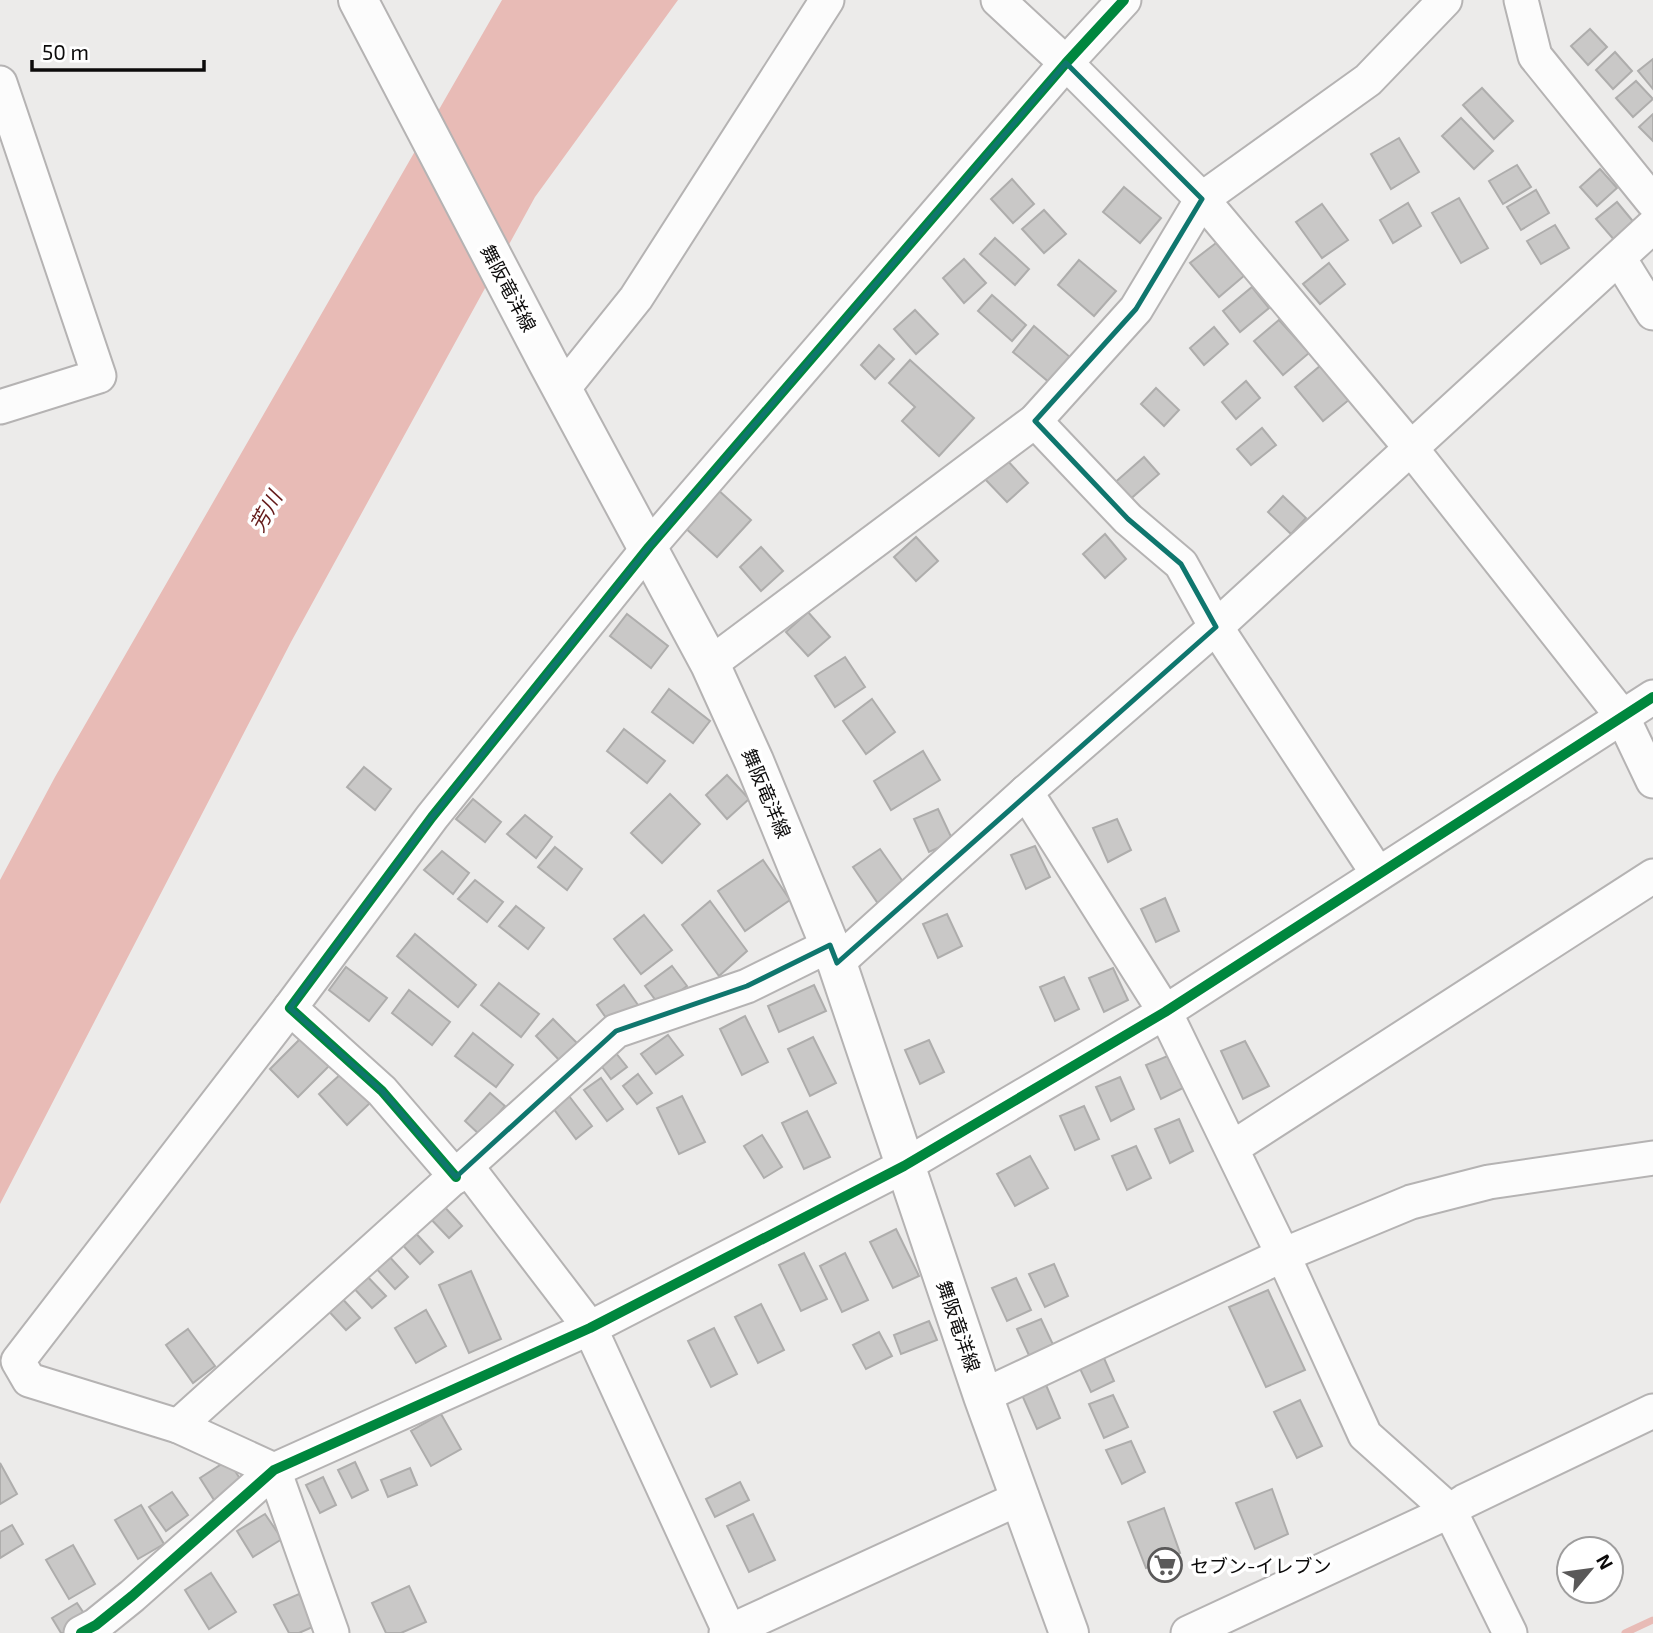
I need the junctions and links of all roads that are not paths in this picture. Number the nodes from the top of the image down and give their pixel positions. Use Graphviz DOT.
graph roads {
  1 [pos="358,0"];
  2 [pos="827,0"];
  3 [pos="998,0"];
  4 [pos="1124,0"];
  5 [pos="1445,0"];
  6 [pos="1521,0"];
  7 [pos="1066,63"];
  8 [pos="0,83"];
  9 [pos="1202,199"];
  10 [pos="1653,202"];
  11 [pos="1653,226"];
  12 [pos="1619,258"];
  13 [pos="1653,313"];
  14 [pos="555,375"];
  15 [pos="0,407"];
  16 [pos="1035,421"];
  17 [pos="1410,447"];
  18 [pos="649,547"];
  19 [pos="1216,627"];
  20 [pos="710,664"];
  21 [pos="1653,697"];
  22 [pos="1622,716"];
  23 [pos="1653,781"];
  24 [pos="1026,792"];
  25 [pos="1378,874"];
  26 [pos="1653,876"];
  27 [pos="834,954"];
  28 [pos="290,1008"];
  29 [pos="1165,1012"];
  30 [pos="1232,1148"];
  31 [pos="1653,1158"];
  32 [pos="904,1166"];
  33 [pos="461,1172"];
  34 [pos="1283,1255"];
  35 [pos="590,1328"];
  36 [pos="983,1395"];
  37 [pos="1653,1411"];
  38 [pos="178,1426"];
  39 [pos="274,1470"];
  40 [pos="1022,1497"];
  41 [pos="1450,1511"];
  42 [pos="728,1632"];
  43 [pos="81,1633"];
  44 [pos="332,1633"];
  45 [pos="1069,1633"];
  46 [pos="1188,1633"];
  47 [pos="1510,1633"];
  1 -- 14 [label="main road, 舞阪竜洋線"];
  2 -- 14 [label="street"];
  3 -- 7 [label="street"];
  4 -- 7 [label="street"];
  5 -- 9 [label="street"];
  6 -- 10 [label="street"];
  7 -- 9 [label="street"];
  7 -- 18 [label="street"];
  8 -- 15 [label="street"];
  9 -- 16 [label="street"];
  9 -- 17 [label="street"];
  11 -- 12 [label="street"];
  12 -- 13 [label="street"];
  12 -- 17 [label="street"];
  14 -- 18 [label="main road, 舞阪竜洋線"];
  16 -- 19 [label="street"];
  16 -- 20 [label="street"];
  17 -- 19 [label="street"];
  17 -- 22 [label="street"];
  18 -- 20 [label="main road, 舞阪竜洋線"];
  18 -- 28 [label="street"];
  19 -- 24 [label="street"];
  19 -- 25 [label="street"];
  20 -- 27 [label="main road, 舞阪竜洋線"];
  21 -- 22 [label="street"];
  22 -- 23 [label="street"];
  22 -- 25 [label="street"];
  24 -- 27 [label="street"];
  24 -- 29 [label="street"];
  25 -- 29 [label="street"];
  26 -- 30 [label="street"];
  27 -- 32 [label="main road, 舞阪竜洋線"];
  27 -- 33 [label="street"];
  28 -- 33 [label="street"];
  28 -- 38 [label="street"];
  29 -- 30 [label="street"];
  29 -- 32 [label="street"];
  30 -- 34 [label="street"];
  31 -- 34 [label="street"];
  32 -- 35 [label="street"];
  32 -- 36 [label="main road, 舞阪竜洋線"];
  33 -- 35 [label="street"];
  33 -- 38 [label="street"];
  34 -- 36 [label="street"];
  34 -- 41 [label="street"];
  35 -- 39 [label="street"];
  35 -- 42 [label="street"];
  36 -- 40 [label="main road, 舞阪竜洋線"];
  37 -- 41 [label="street"];
  38 -- 39 [label="street"];
  39 -- 43 [label="street"];
  39 -- 44 [label="street"];
  40 -- 42 [label="street"];
  40 -- 45 [label="main road, 舞阪竜洋線"];
  41 -- 46 [label="street"];
  41 -- 47 [label="street"];
}
